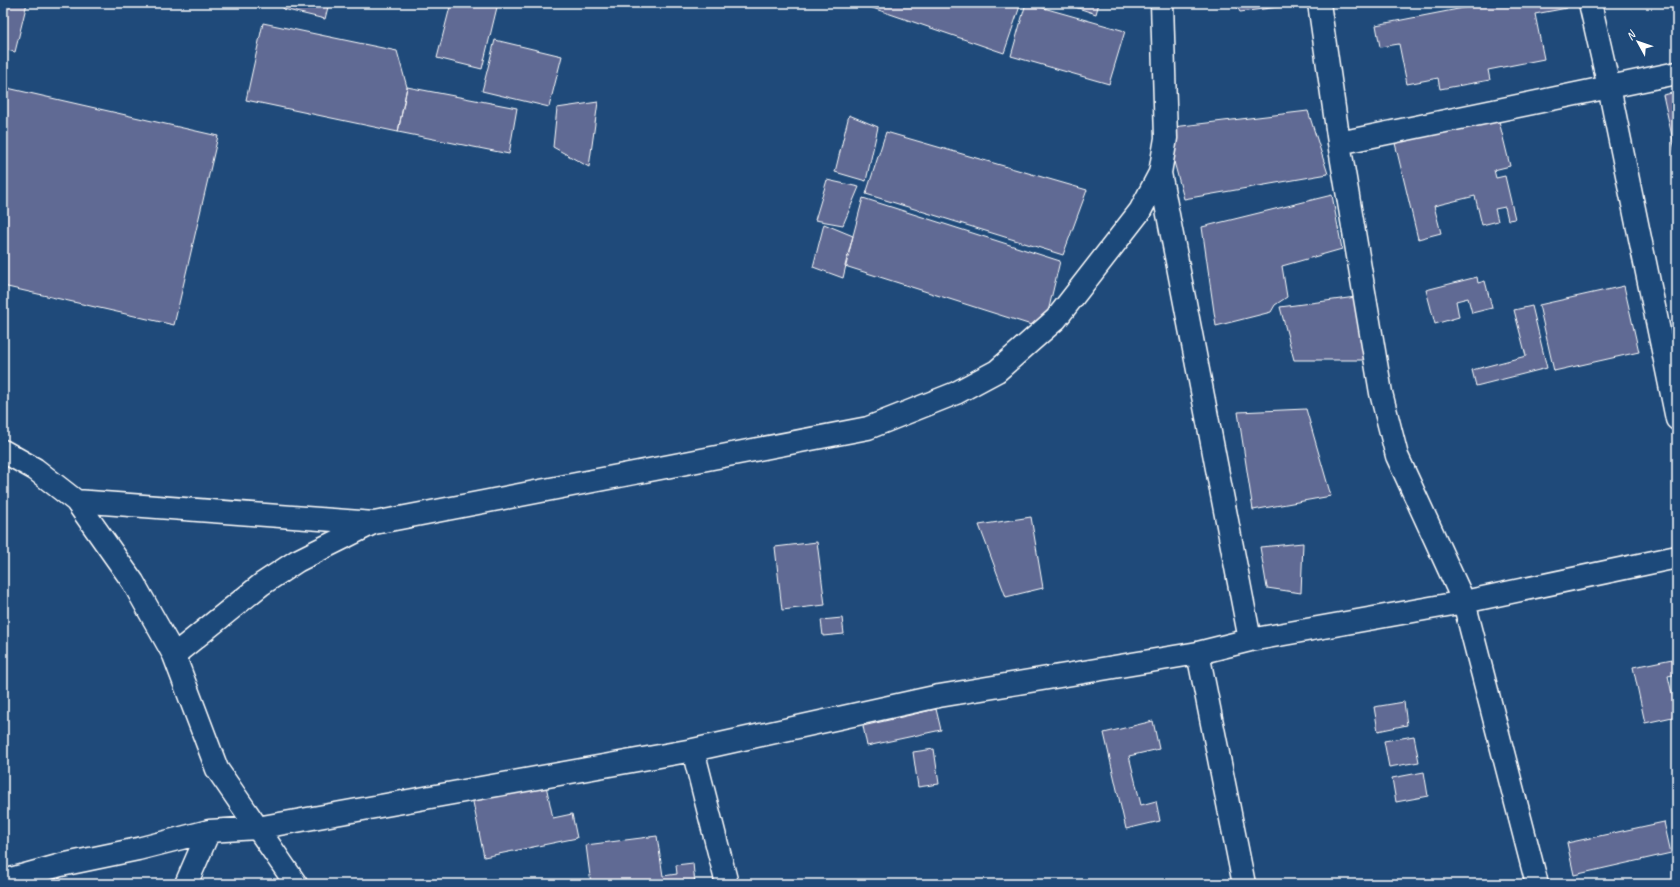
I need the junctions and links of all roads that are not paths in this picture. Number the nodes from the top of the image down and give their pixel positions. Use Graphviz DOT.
graph roads {
  1 [pos="1162,3"];
  2 [pos="1319,3"];
  3 [pos="1590,3"];
  4 [pos="1677,73"];
  5 [pos="1609,87"];
  6 [pos="1339,143"];
  7 [pos="1160,173"];
  8 [pos="1677,419"];
  9 [pos="3,451"];
  10 [pos="76,501"];
  11 [pos="374,523"];
  12 [pos="1677,557"];
  13 [pos="1464,602"];
  14 [pos="1250,640"];
  15 [pos="1198,653"];
  16 [pos="174,655"];
  17 [pos="693,750"];
  18 [pos="257,828"];
  19 [pos="209,831"];
  20 [pos="3,881"];
  21 [pos="186,884"];
  22 [pos="296,884"];
  23 [pos="727,884"];
  24 [pos="1244,884"];
  25 [pos="1537,884"];
  1 -- 7 [label="street"];
  2 -- 6 [label="street"];
  3 -- 5 [label="street"];
  4 -- 5 [label="street"];
  5 -- 6 [label="street"];
  5 -- 8 [label="street"];
  6 -- 13 [label="street"];
  7 -- 11 [label="street"];
  7 -- 14 [label="street"];
  9 -- 10 [label="street"];
  10 -- 11 [label="street"];
  10 -- 16 [label="street"];
  11 -- 16 [label="street"];
  12 -- 13 [label="street"];
  13 -- 14 [label="street"];
  13 -- 25 [label="street"];
  14 -- 15 [label="street"];
  15 -- 17 [label="street"];
  15 -- 24 [label="street"];
  16 -- 18 [label="street"];
  17 -- 18 [label="street"];
  17 -- 23 [label="street"];
  18 -- 19 [label="street"];
  18 -- 22 [label="street"];
  19 -- 20 [label="street"];
  19 -- 21 [label="street"];
}
